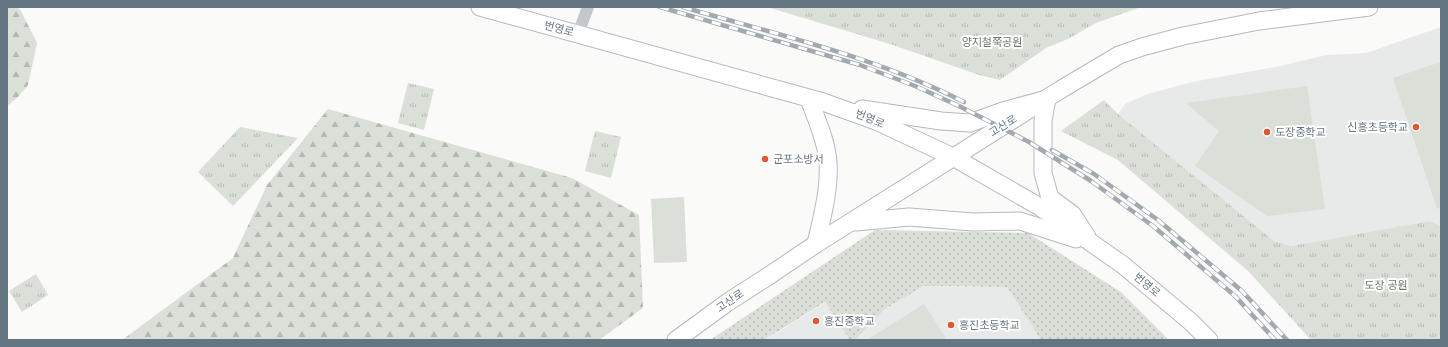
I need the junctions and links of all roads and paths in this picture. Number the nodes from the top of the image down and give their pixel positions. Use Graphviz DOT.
graph roads {
  1 [pos="480,7"];
  2 [pos="588,7"];
  3 [pos="1369,7"];
  4 [pos="578,34"];
  5 [pos="809,99"];
  6 [pos="1047,99"];
  7 [pos="836,106"];
  8 [pos="953,157"];
  9 [pos="852,223"];
  10 [pos="816,244"];
  11 [pos="1091,244"];
  12 [pos="676,340"];
  13 [pos="1209,340"];
  1 -- 4 [label="street, 번영로"];
  2 -- 4 [label="street"];
  3 -- 6 [label="street, 고산로"];
  4 -- 5 [label="street, 번영로"];
  5 -- 7 [label="street, 번영로"];
  5 -- 10 [label="street"];
  6 -- 7 [label="street"];
  6 -- 8 [label="street, 고산로"];
  6 -- 11 [label="street"];
  7 -- 8 [label="street, 번영로"];
  8 -- 9 [label="street, 고산로"];
  8 -- 11 [label="street, 번영로"];
  9 -- 10 [label="street, 고산로"];
  9 -- 11 [label="street"];
  10 -- 12 [label="street, 고산로"];
  11 -- 13 [label="street, 번영로"];
}
